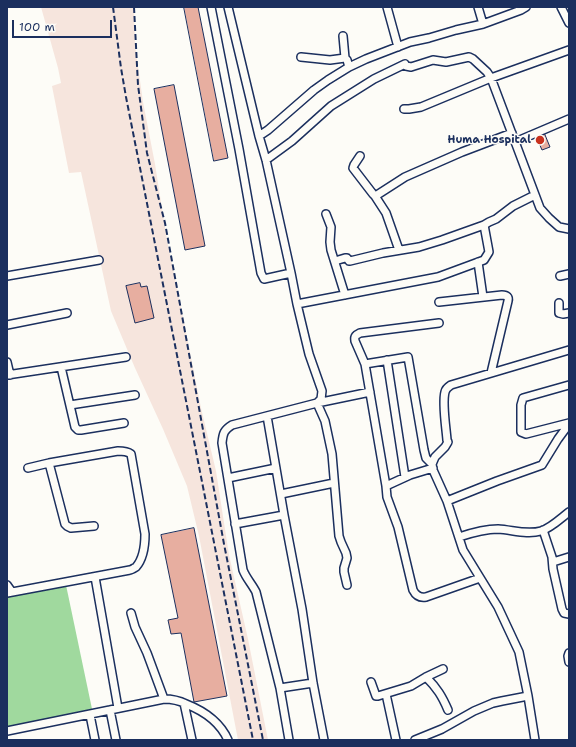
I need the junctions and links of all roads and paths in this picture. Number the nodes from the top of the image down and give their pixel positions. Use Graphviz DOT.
graph roads {
  1 [pos="210,7"];
  2 [pos="228,7"];
  3 [pos="387,7"];
  4 [pos="478,7"];
  5 [pos="526,7"];
  6 [pos="561,7"];
  7 [pos="569,23"];
  8 [pos="483,24"];
  9 [pos="343,36"];
  10 [pos="398,47"];
  11 [pos="569,50"];
  12 [pos="301,57"];
  13 [pos="345,58"];
  14 [pos="349,68"];
  15 [pos="491,78"];
  16 [pos="404,109"];
  17 [pos="569,119"];
  18 [pos="512,133"];
  19 [pos="259,136"];
  20 [pos="515,142"];
  21 [pos="360,156"];
  22 [pos="266,160"];
  23 [pos="535,195"];
  24 [pos="375,196"];
  25 [pos="326,214"];
  26 [pos="484,225"];
  27 [pos="569,229"];
  28 [pos="399,250"];
  29 [pos="99,260"];
  30 [pos="335,261"];
  31 [pos="478,262"];
  32 [pos="291,273"];
  33 [pos="569,274"];
  34 [pos="7,276"];
  35 [pos="560,276"];
  36 [pos="345,295"];
  37 [pos="483,297"];
  38 [pos="439,302"];
  39 [pos="559,303"];
  40 [pos="297,304"];
  41 [pos="67,313"];
  42 [pos="569,313"];
  43 [pos="439,322"];
  44 [pos="7,325"];
  45 [pos="569,350"];
  46 [pos="126,357"];
  47 [pos="387,360"];
  48 [pos="7,362"];
  49 [pos="365,364"];
  50 [pos="61,367"];
  51 [pos="491,373"];
  52 [pos="8,375"];
  53 [pos="569,386"];
  54 [pos="370,392"];
  55 [pos="135,395"];
  56 [pos="317,403"];
  57 [pos="70,405"];
  58 [pos="267,416"];
  59 [pos="124,423"];
  60 [pos="569,424"];
  61 [pos="49,464"];
  62 [pos="432,466"];
  63 [pos="28,468"];
  64 [pos="276,468"];
  65 [pos="405,477"];
  66 [pos="228,478"];
  67 [pos="334,483"];
  68 [pos="386,486"];
  69 [pos="281,494"];
  70 [pos="447,501"];
  71 [pos="569,512"];
  72 [pos="284,515"];
  73 [pos="235,524"];
  74 [pos="94,526"];
  75 [pos="543,530"];
  76 [pos="459,537"];
  77 [pos="569,557"];
  78 [pos="553,562"];
  79 [pos="95,577"];
  80 [pos="480,578"];
  81 [pos="7,585"];
  82 [pos="347,586"];
  83 [pos="10,592"];
  84 [pos="132,613"];
  85 [pos="569,614"];
  86 [pos="569,653"];
  87 [pos="569,662"];
  88 [pos="443,669"];
  89 [pos="426,677"];
  90 [pos="371,682"];
  91 [pos="313,683"];
  92 [pos="280,688"];
  93 [pos="386,694"];
  94 [pos="528,696"];
  95 [pos="164,699"];
  96 [pos="184,703"];
  97 [pos="118,708"];
  98 [pos="110,710"];
  99 [pos="448,710"];
  100 [pos="90,714"];
  101 [pos="7,731"];
  102 [pos="95,740"];
  103 [pos="116,740"];
  104 [pos="192,740"];
  105 [pos="228,740"];
  106 [pos="289,740"];
  107 [pos="324,740"];
  108 [pos="396,740"];
  109 [pos="415,740"];
  110 [pos="535,740"];
  1 -- 32 [label="street"];
  2 -- 19 [label="street"];
  3 -- 10 [label="street"];
  4 -- 8 [label="street"];
  5 -- 8 [label="street"];
  6 -- 7 [label="street"];
  8 -- 10 [label="street"];
  9 -- 13 [label="street"];
  10 -- 14 [label="street"];
  11 -- 15 [label="street"];
  12 -- 13 [label="street"];
  13 -- 14 [label="street"];
  14 -- 19 [label="street"];
  15 -- 16 [label="street"];
  15 -- 18 [label="street"];
  15 -- 22 [label="street"];
  17 -- 20 [label="street"];
  18 -- 20 [label="street"];
  18 -- 24 [label="street"];
  19 -- 22 [label="street"];
  20 -- 23 [label="street"];
  21 -- 24 [label="street"];
  22 -- 32 [label="street"];
  23 -- 26 [label="street"];
  23 -- 27 [label="street"];
  24 -- 28 [label="street"];
  25 -- 30 [label="street"];
  26 -- 28 [label="street"];
  26 -- 31 [label="street"];
  28 -- 30 [label="street"];
  29 -- 34 [label="street"];
  30 -- 36 [label="street"];
  31 -- 36 [label="street"];
  31 -- 37 [label="street"];
  32 -- 40 [label="street"];
  33 -- 35 [label="street"];
  36 -- 40 [label="street"];
  37 -- 38 [label="street"];
  37 -- 51 [label="street"];
  39 -- 42 [label="street"];
  40 -- 56 [label="street"];
  41 -- 44 [label="street"];
  43 -- 49 [label="street"];
  45 -- 51 [label="street"];
  46 -- 50 [label="street"];
  47 -- 49 [label="street"];
  47 -- 62 [label="street"];
  47 -- 65 [label="street"];
  48 -- 52 [label="street"];
  49 -- 54 [label="street"];
  50 -- 52 [label="street"];
  50 -- 57 [label="street"];
  51 -- 62 [label="street"];
  53 -- 60 [label="street"];
  54 -- 56 [label="street"];
  54 -- 68 [label="street"];
  55 -- 57 [label="street"];
  56 -- 58 [label="street"];
  56 -- 67 [label="street"];
  57 -- 59 [label="street"];
  58 -- 64 [label="street"];
  58 -- 66 [label="street"];
  60 -- 70 [label="street"];
  61 -- 63 [label="street"];
  61 -- 74 [label="street"];
  61 -- 79 [label="street"];
  62 -- 65 [label="street"];
  62 -- 70 [label="street"];
  64 -- 66 [label="street"];
  64 -- 69 [label="street"];
  65 -- 68 [label="street"];
  66 -- 73 [label="street"];
  67 -- 69 [label="street"];
  67 -- 82 [label="street"];
  68 -- 80 [label="street"];
  69 -- 72 [label="street"];
  70 -- 76 [label="street"];
  71 -- 75 [label="street"];
  72 -- 73 [label="street"];
  72 -- 91 [label="street"];
  73 -- 92 [label="street"];
  75 -- 76 [label="street"];
  75 -- 78 [label="street"];
  76 -- 80 [label="street"];
  77 -- 78 [label="street"];
  78 -- 85 [label="street"];
  79 -- 83 [label="street"];
  79 -- 97 [label="street"];
  80 -- 94 [label="street"];
  81 -- 83 [label="street"];
  84 -- 95 [label="street"];
  86 -- 87 [label="street"];
  88 -- 89 [label="street"];
  89 -- 93 [label="street"];
  89 -- 99 [label="street"];
  90 -- 93 [label="street"];
  91 -- 92 [label="street"];
  91 -- 107 [label="street"];
  92 -- 106 [label="street"];
  93 -- 108 [label="street"];
  94 -- 109 [label="street"];
  94 -- 110 [label="street"];
  95 -- 96 [label="street"];
  95 -- 97 [label="street"];
  96 -- 104 [label="street"];
  96 -- 105 [label="street"];
  97 -- 98 [label="street"];
  98 -- 100 [label="street"];
  98 -- 103 [label="street"];
  100 -- 101 [label="street"];
  100 -- 102 [label="street"];
}
